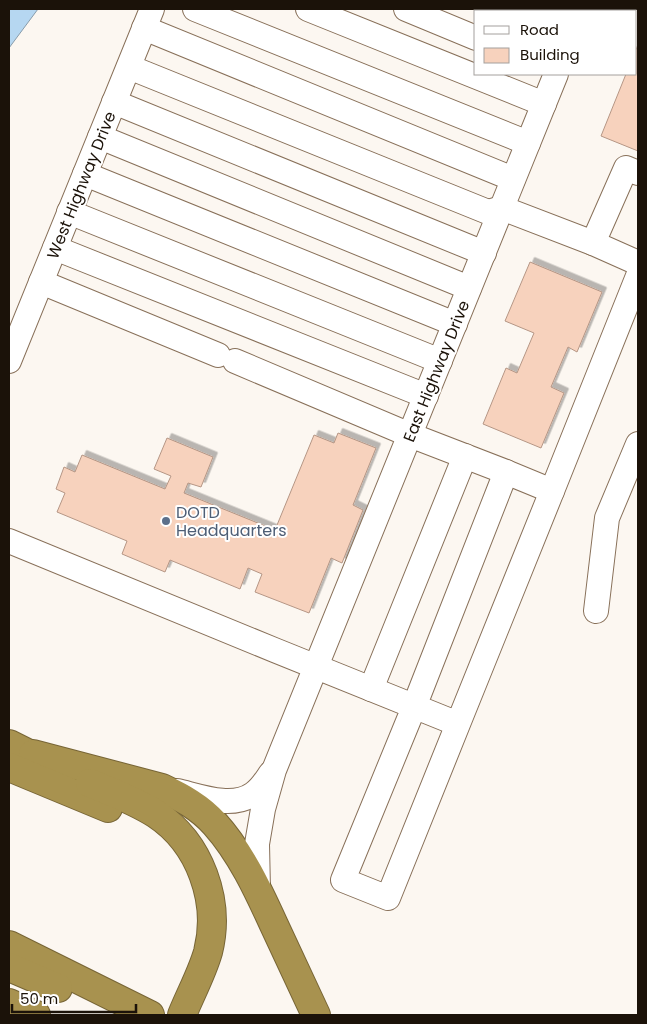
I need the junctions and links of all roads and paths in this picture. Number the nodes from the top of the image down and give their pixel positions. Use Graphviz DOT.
graph roads {
  1 [pos="195,9"];
  2 [pos="308,9"];
  3 [pos="406,9"];
  4 [pos="148,18"];
  5 [pos="474,37"];
  6 [pos="129,67"];
  7 [pos="556,75"];
  8 [pos="114,102"];
  9 [pos="544,104"];
  10 [pos="100,137"];
  11 [pos="528,143"];
  12 [pos="638,173"];
  13 [pos="85,174"];
  14 [pos="513,179"];
  15 [pos="502,208"];
  16 [pos="69,212"];
  17 [pos="593,243"];
  18 [pos="55,248"];
  19 [pos="484,253"];
  20 [pos="638,263"];
  21 [pos="638,276"];
  22 [pos="41,282"];
  23 [pos="469,288"];
  24 [pos="455,324"];
  25 [pos="10,354"];
  26 [pos="440,361"];
  27 [pos="426,396"];
  28 [pos="410,435"];
  29 [pos="638,444"];
  30 [pos="465,456"];
  31 [pos="506,472"];
  32 [pos="552,491"];
  33 [pos="9,541"];
  34 [pos="596,611"];
  35 [pos="316,668"];
  36 [pos="371,690"];
  37 [pos="414,707"];
  38 [pos="458,724"];
  39 [pos="21,749"];
  40 [pos="9,767"];
  41 [pos="274,770"];
  42 [pos="145,783"];
  43 [pos="258,890"];
  44 [pos="9,945"];
  45 [pos="9,967"];
  46 [pos="189,984"];
  47 [pos="9,1004"];
  48 [pos="36,1015"];
  49 [pos="124,1015"];
  50 [pos="150,1015"];
  51 [pos="170,1015"];
  52 [pos="182,1015"];
  53 [pos="316,1015"];
  1 -- 11 [label="street"];
  2 -- 9 [label="street"];
  3 -- 5 [label="street"];
  4 -- 6 [label="street, West Highway Drive"];
  4 -- 14 [label="street"];
  6 -- 8 [label="street, West Highway Drive"];
  6 -- 15 [label="street"];
  7 -- 9 [label="street, East Highway Drive"];
  8 -- 10 [label="street, West Highway Drive"];
  8 -- 19 [label="street"];
  9 -- 11 [label="street, East Highway Drive"];
  10 -- 13 [label="street, West Highway Drive"];
  10 -- 23 [label="street"];
  11 -- 14 [label="street, East Highway Drive"];
  12 -- 17 [label="street"];
  13 -- 16 [label="street, West Highway Drive"];
  13 -- 24 [label="street"];
  14 -- 15 [label="street, East Highway Drive"];
  15 -- 17 [label="street"];
  15 -- 19 [label="street, East Highway Drive"];
  16 -- 18 [label="street, West Highway Drive"];
  16 -- 26 [label="street"];
  17 -- 20 [label="street"];
  18 -- 22 [label="street, West Highway Drive"];
  18 -- 27 [label="street"];
  19 -- 23 [label="street, East Highway Drive"];
  21 -- 32 [label="street"];
  22 -- 25 [label="street, West Highway Drive"];
  22 -- 28 [label="street"];
  23 -- 24 [label="street, East Highway Drive"];
  24 -- 26 [label="street, East Highway Drive"];
  26 -- 27 [label="street, East Highway Drive"];
  27 -- 28 [label="street, East Highway Drive"];
  28 -- 30 [label="street"];
  28 -- 35 [label="street, East Highway Drive"];
  29 -- 34 [label="street"];
  30 -- 31 [label="street"];
  30 -- 36 [label="street"];
  31 -- 32 [label="street"];
  31 -- 37 [label="street"];
  32 -- 38 [label="street"];
  33 -- 35 [label="street"];
  35 -- 36 [label="street"];
  35 -- 41 [label="street, East Highway Drive"];
  36 -- 37 [label="street"];
  37 -- 38 [label="street"];
  37 -- 38 [label="street"];
  39 -- 42 [label="highway"];
  39 -- 46 [label="highway"];
  40 -- 46 [label="highway"];
  41 -- 42 [label="street"];
  41 -- 43 [label="street"];
  42 -- 43 [label="highway"];
  43 -- 53 [label="highway"];
  44 -- 50 [label="highway"];
  45 -- 49 [label="highway"];
  46 -- 51 [label="highway"];
  46 -- 52 [label="highway"];
  47 -- 48 [label="highway"];
}
